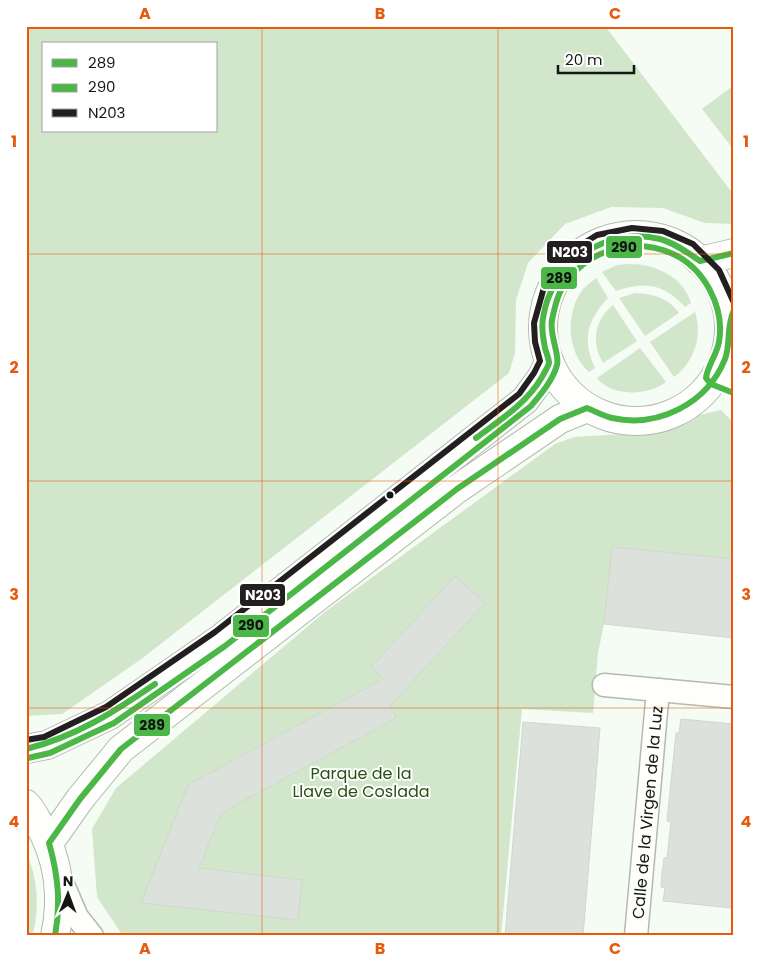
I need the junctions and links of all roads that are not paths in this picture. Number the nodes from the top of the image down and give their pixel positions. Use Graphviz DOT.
graph roads {
  1 [pos="734,253"];
  2 [pos="700,261"];
  3 [pos="731,314"];
  4 [pos="549,362"];
  5 [pos="724,380"];
  6 [pos="587,408"];
  7 [pos="604,685"];
  8 [pos="658,690"];
  9 [pos="734,697"];
  10 [pos="26,749"];
  11 [pos="26,804"];
  12 [pos="50,843"];
  13 [pos="58,873"];
  14 [pos="55,936"];
  15 [pos="92,936"];
  16 [pos="636,936"];
  1 -- 2 [label="main road"];
  2 -- 3 [label="main road"];
  2 -- 4 [label="main road"];
  3 -- 5 [label="main road"];
  4 -- 6 [label="main road"];
  4 -- 10 [label="main road"];
  5 -- 6 [label="main road"];
  6 -- 12 [label="main road"];
  7 -- 8 [label="street, Calle de la Virgen de la Luz"];
  8 -- 9 [label="street, Calle de la Virgen de la Luz"];
  8 -- 16 [label="street, Calle de la Virgen de la Luz"];
  11 -- 12 [label="main road"];
  12 -- 13 [label="main road"];
  13 -- 14 [label="main road"];
  13 -- 15 [label="street"];
}
